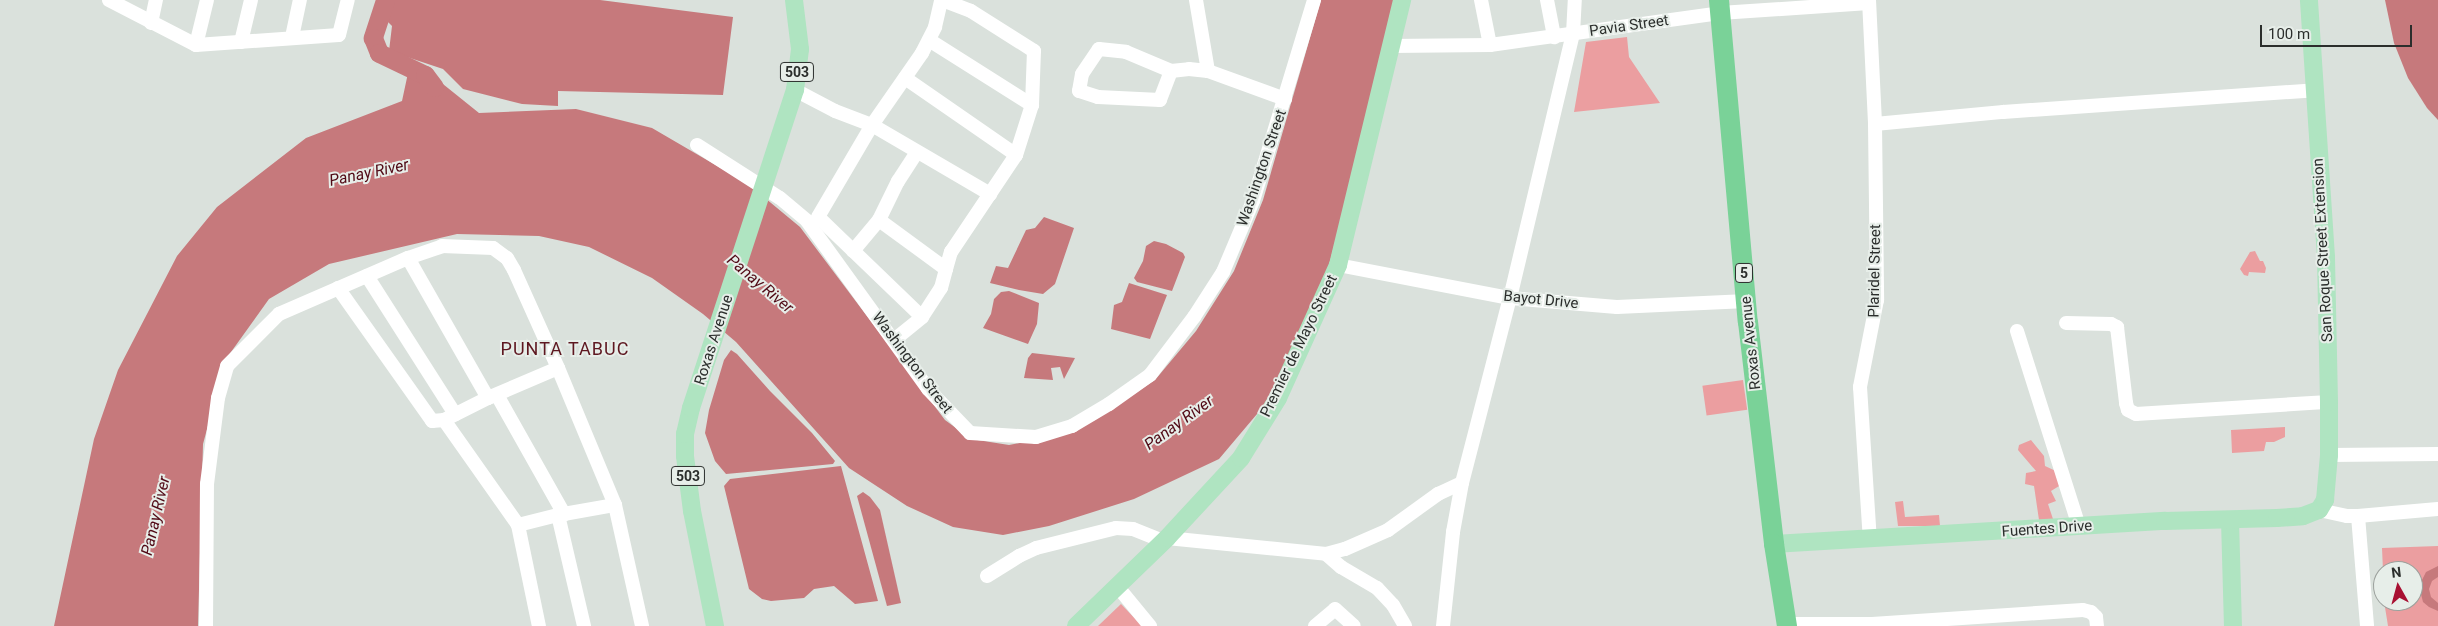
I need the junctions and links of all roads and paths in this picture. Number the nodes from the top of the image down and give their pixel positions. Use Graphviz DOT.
graph roads {
  1 [pos="108,0"];
  2 [pos="156,0"];
  3 [pos="207,0"];
  4 [pos="251,0"];
  5 [pos="300,0"];
  6 [pos="348,0"];
  7 [pos="794,0"];
  8 [pos="942,0"];
  9 [pos="1196,0"];
  10 [pos="1314,0"];
  11 [pos="1402,0"];
  12 [pos="1481,0"];
  13 [pos="1547,0"];
  14 [pos="1575,0"];
  15 [pos="2309,0"];
  16 [pos="1869,2"];
  17 [pos="1720,7"];
  18 [pos="151,23"];
  19 [pos="1573,34"];
  20 [pos="1554,37"];
  21 [pos="292,38"];
  22 [pos="929,40"];
  23 [pos="242,42"];
  24 [pos="196,45"];
  25 [pos="1490,45"];
  26 [pos="1390,46"];
  27 [pos="1171,71"];
  28 [pos="1208,71"];
  29 [pos="905,78"];
  30 [pos="795,90"];
  31 [pos="2315,90"];
  32 [pos="1285,99"];
  33 [pos="1032,105"];
  34 [pos="1875,124"];
  35 [pos="872,125"];
  36 [pos="697,145"];
  37 [pos="917,152"];
  38 [pos="1016,155"];
  39 [pos="990,194"];
  40 [pos="879,220"];
  41 [pos="853,251"];
  42 [pos="408,258"];
  43 [pos="1338,265"];
  44 [pos="946,269"];
  45 [pos="367,276"];
  46 [pos="338,288"];
  47 [pos="1510,298"];
  48 [pos="1747,302"];
  49 [pos="922,317"];
  50 [pos="2066,323"];
  51 [pos="2017,331"];
  52 [pos="894,340"];
  53 [pos="558,368"];
  54 [pos="492,397"];
  55 [pos="2329,402"];
  56 [pos="450,417"];
  57 [pos="2438,454"];
  58 [pos="2329,455"];
  59 [pos="1462,483"];
  60 [pos="615,505"];
  61 [pos="2322,505"];
  62 [pos="2438,509"];
  63 [pos="561,514"];
  64 [pos="2358,516"];
  65 [pos="2230,520"];
  66 [pos="518,525"];
  67 [pos="2079,527"];
  68 [pos="1164,540"];
  69 [pos="1870,540"];
  70 [pos="1774,544"];
  71 [pos="1326,554"];
  72 [pos="987,576"];
  73 [pos="1117,586"];
  74 [pos="1787,625"];
  75 [pos="1873,625"];
  76 [pos="206,626"];
  77 [pos="539,626"];
  78 [pos="584,626"];
  79 [pos="642,626"];
  80 [pos="715,626"];
  81 [pos="1076,626"];
  82 [pos="1150,626"];
  83 [pos="1315,626"];
  84 [pos="1354,626"];
  85 [pos="1405,626"];
  86 [pos="1443,626"];
  87 [pos="2097,626"];
  88 [pos="2233,626"];
  89 [pos="2368,626"];
  1 -- 18 [label="street"];
  2 -- 18 [label="street"];
  3 -- 24 [label="street"];
  4 -- 23 [label="street"];
  5 -- 21 [label="street"];
  6 -- 21 [label="street"];
  7 -- 30 [label="main road, Roxas Avenue / 503"];
  8 -- 22 [label="street"];
  8 -- 33 [label="street"];
  9 -- 28 [label="street"];
  10 -- 32 [label="street, Washington Street"];
  11 -- 26 [label="main road, Premier de Mayo Street"];
  12 -- 25 [label="street"];
  13 -- 20 [label="street"];
  14 -- 19 [label="street"];
  15 -- 31 [label="main road, San Roque Street Extension"];
  16 -- 17 [label="street, Pavia Street"];
  16 -- 34 [label="street, Plaridel Street"];
  17 -- 19 [label="street, Pavia Street"];
  17 -- 48 [label="highway, Roxas Avenue / 5"];
  18 -- 24 [label="street"];
  19 -- 20 [label="street, Pavia Street"];
  19 -- 47 [label="street"];
  20 -- 25 [label="street, Pavia Street"];
  21 -- 23 [label="street"];
  22 -- 29 [label="street"];
  22 -- 33 [label="street"];
  23 -- 24 [label="street"];
  25 -- 26 [label="street, Pavia Street"];
  26 -- 43 [label="main road, Premier de Mayo Street"];
  27 -- 27 [label="street"];
  27 -- 28 [label="street"];
  28 -- 32 [label="street"];
  29 -- 35 [label="street"];
  29 -- 38 [label="street"];
  30 -- 35 [label="street"];
  30 -- 80 [label="main road, Roxas Avenue / 503"];
  31 -- 34 [label="street"];
  31 -- 55 [label="main road, San Roque Street Extension"];
  32 -- 52 [label="street, Washington Street"];
  33 -- 38 [label="street"];
  34 -- 69 [label="street, Plaridel Street"];
  35 -- 37 [label="street"];
  35 -- 41 [label="street"];
  36 -- 52 [label="street, Washington Street"];
  37 -- 39 [label="street"];
  37 -- 40 [label="street"];
  38 -- 39 [label="street"];
  39 -- 44 [label="street"];
  40 -- 41 [label="street"];
  40 -- 44 [label="street"];
  41 -- 49 [label="street"];
  42 -- 45 [label="street"];
  42 -- 53 [label="street"];
  42 -- 54 [label="street"];
  43 -- 47 [label="street, Bayot Drive"];
  43 -- 68 [label="main road, Premier de Mayo Street"];
  44 -- 49 [label="street"];
  45 -- 46 [label="street"];
  45 -- 56 [label="street"];
  46 -- 56 [label="street"];
  46 -- 76 [label="street"];
  47 -- 48 [label="street, Bayot Drive"];
  47 -- 59 [label="street"];
  48 -- 70 [label="highway, Roxas Avenue / 5"];
  49 -- 52 [label="street"];
  50 -- 55 [label="street"];
  51 -- 67 [label="street"];
  53 -- 54 [label="street"];
  53 -- 60 [label="street"];
  54 -- 56 [label="street"];
  54 -- 63 [label="street"];
  55 -- 58 [label="main road, San Roque Street Extension"];
  56 -- 66 [label="street"];
  57 -- 58 [label="street"];
  58 -- 61 [label="main road, San Roque Street Extension"];
  59 -- 71 [label="street"];
  59 -- 86 [label="street"];
  60 -- 63 [label="street"];
  60 -- 79 [label="street"];
  61 -- 64 [label="street, Fuentes Drive"];
  61 -- 65 [label="main road, Fuentes Drive"];
  62 -- 64 [label="street, Fuentes Drive"];
  63 -- 66 [label="street"];
  63 -- 78 [label="street"];
  64 -- 89 [label="street"];
  65 -- 67 [label="main road, Fuentes Drive"];
  65 -- 88 [label="main road"];
  66 -- 77 [label="street"];
  67 -- 69 [label="main road, Fuentes Drive"];
  68 -- 71 [label="street"];
  68 -- 72 [label="street"];
  68 -- 73 [label="main road, Premier de Mayo Street"];
  69 -- 70 [label="main road, Fuentes Drive"];
  70 -- 74 [label="highway, Roxas Avenue / 5"];
  71 -- 85 [label="street"];
  73 -- 81 [label="main road, Premier de Mayo Street"];
  73 -- 82 [label="street"];
  74 -- 75 [label="street"];
  75 -- 87 [label="street"];
  83 -- 84 [label="street"];
}
